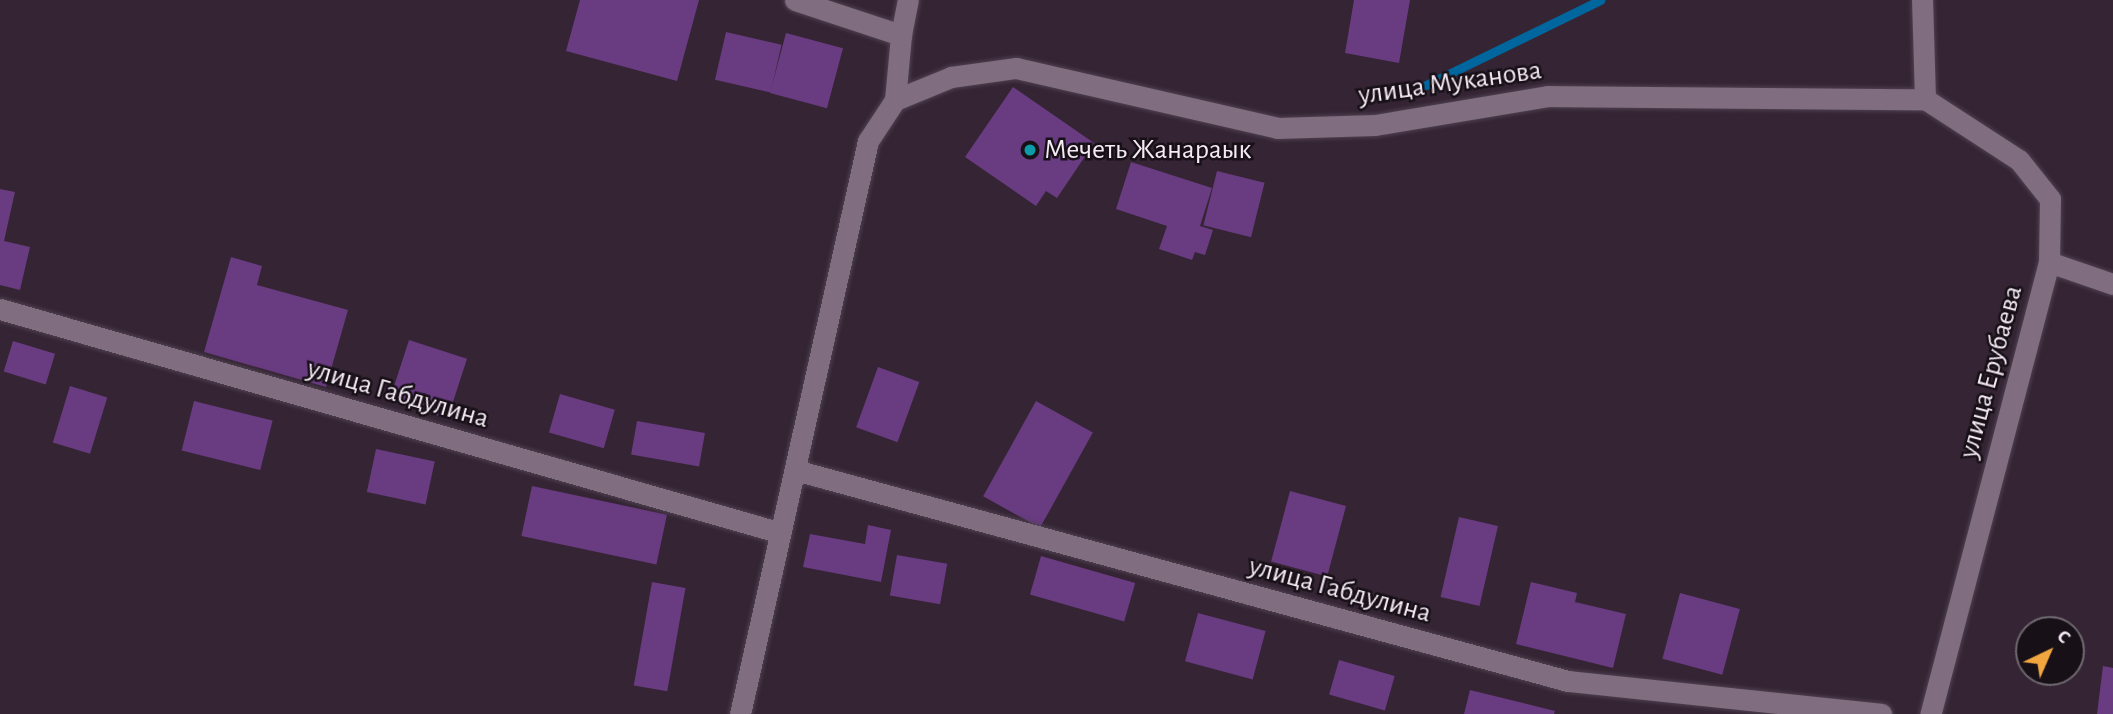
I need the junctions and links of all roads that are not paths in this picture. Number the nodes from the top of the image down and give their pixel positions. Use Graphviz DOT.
graph roads {
  1 [pos="795,0"];
  2 [pos="908,0"];
  3 [pos="1922,0"];
  4 [pos="901,35"];
  5 [pos="1925,99"];
  6 [pos="895,100"];
  7 [pos="2049,262"];
  8 [pos="2113,284"];
  9 [pos="0,309"];
  10 [pos="794,470"];
  11 [pos="780,533"];
  12 [pos="740,714"];
  13 [pos="1881,714"];
  14 [pos="1930,714"];
  1 -- 4 [label="street"];
  2 -- 4 [label="street"];
  3 -- 5 [label="street"];
  4 -- 6 [label="street"];
  5 -- 6 [label="street, улица Муканова"];
  5 -- 7 [label="street, улица Ерубаева"];
  6 -- 10 [label="street"];
  7 -- 8 [label="street"];
  7 -- 14 [label="street, улица Ерубаева"];
  9 -- 11 [label="street, улица Габдулина"];
  10 -- 11 [label="street"];
  10 -- 13 [label="street, улица Габдулина"];
  11 -- 12 [label="street"];
}
